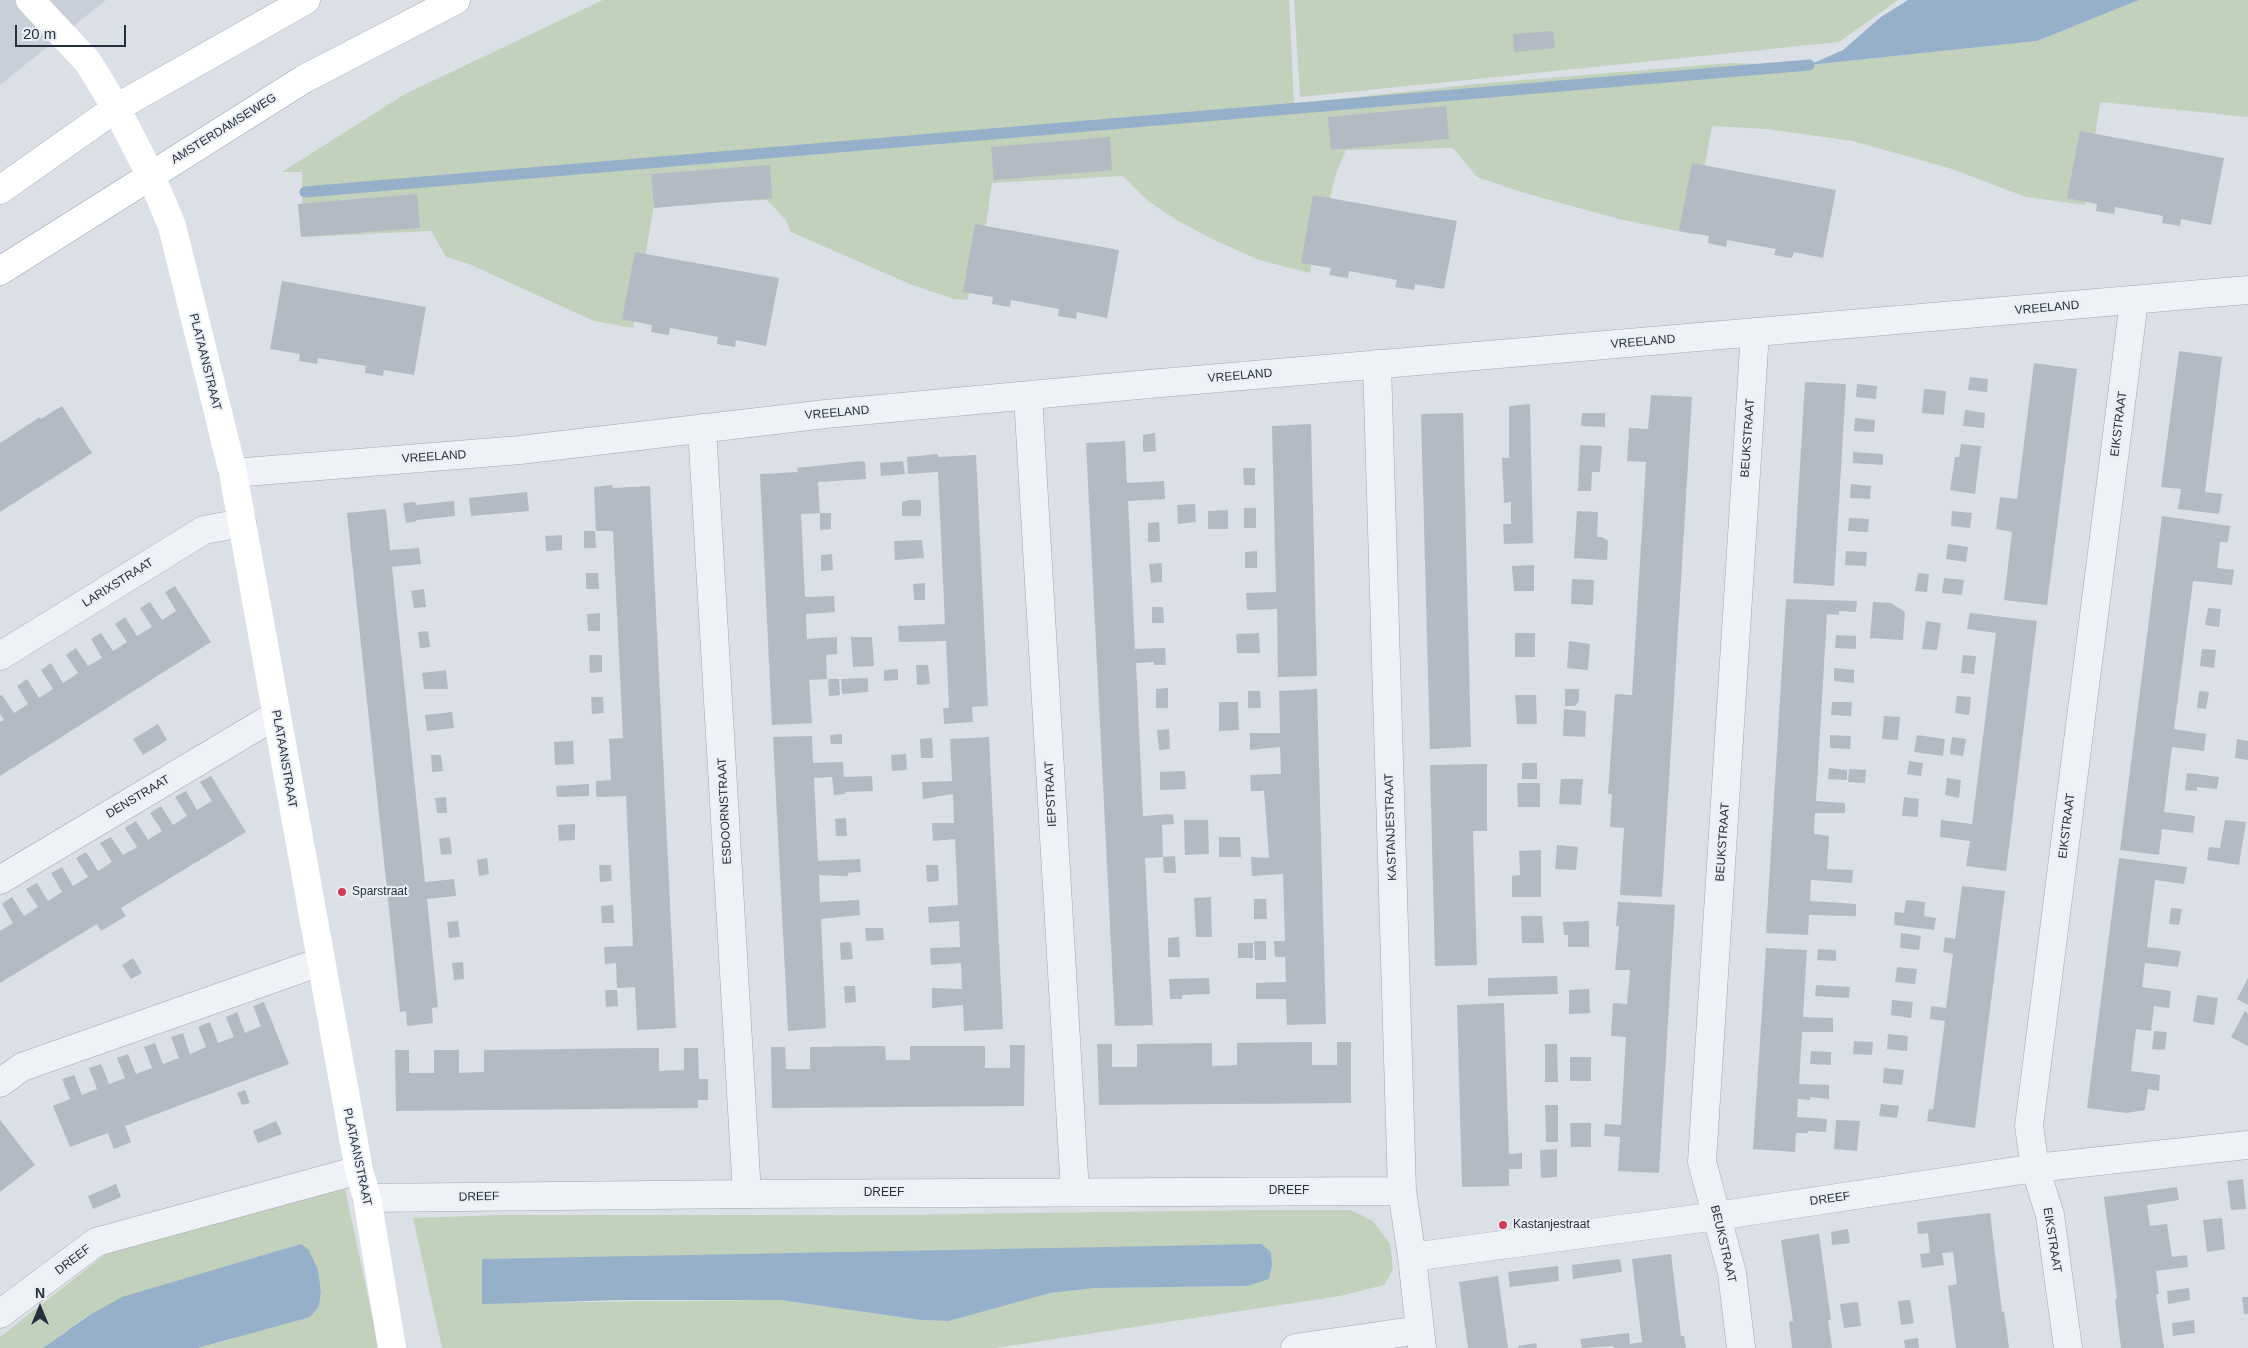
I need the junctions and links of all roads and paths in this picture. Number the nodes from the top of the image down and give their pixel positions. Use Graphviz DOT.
graph roads {
  1 [pos="30,0"];
  2 [pos="306,0"];
  3 [pos="456,0"];
  4 [pos="116,108"];
  5 [pos="151,176"];
  6 [pos="0,190"];
  7 [pos="0,271"];
  8 [pos="2248,290"];
  9 [pos="2134,301"];
  10 [pos="1755,332"];
  11 [pos="1377,364"];
  12 [pos="1028,396"];
  13 [pos="702,428"];
  14 [pos="233,473"];
  15 [pos="242,523"];
  16 [pos="0,656"];
  17 [pos="276,715"];
  18 [pos="0,880"];
  19 [pos="320,962"];
  20 [pos="0,1083"];
  21 [pos="2248,1145"];
  22 [pos="2035,1168"];
  23 [pos="359,1170"];
  24 [pos="1402,1191"];
  25 [pos="1075,1192"];
  26 [pos="747,1194"];
  27 [pos="367,1198"];
  28 [pos="1717,1216"];
  29 [pos="1412,1257"];
  30 [pos="0,1314"];
  31 [pos="1420,1339"];
  32 [pos="392,1348"];
  33 [pos="1295,1348"];
  34 [pos="1741,1348"];
  35 [pos="2068,1348"];
  1 -- 4 [label="street, PLATAANSTRAAT"];
  2 -- 4 [label="street"];
  3 -- 5 [label="street, AMSTERDAMSEWEG"];
  4 -- 5 [label="street, PLATAANSTRAAT"];
  4 -- 6 [label="street"];
  5 -- 7 [label="street, AMSTERDAMSEWEG"];
  5 -- 14 [label="street, PLATAANSTRAAT"];
  8 -- 9 [label="street, VREELAND"];
  9 -- 10 [label="street, VREELAND"];
  9 -- 22 [label="street, EIKSTRAAT"];
  10 -- 11 [label="street, VREELAND"];
  10 -- 28 [label="street, BEUKSTRAAT"];
  11 -- 12 [label="street, VREELAND"];
  11 -- 24 [label="street, KASTANJESTRAAT"];
  12 -- 13 [label="street, VREELAND"];
  12 -- 25 [label="street, IEPSTRAAT"];
  13 -- 14 [label="street, VREELAND"];
  13 -- 26 [label="street, ESDOORNSTRAAT"];
  14 -- 15 [label="street, PLATAANSTRAAT"];
  15 -- 16 [label="street, LARIXSTRAAT"];
  15 -- 17 [label="street, PLATAANSTRAAT"];
  17 -- 18 [label="street, DENSTRAAT"];
  17 -- 19 [label="street, PLATAANSTRAAT"];
  19 -- 20 [label="street"];
  19 -- 23 [label="street, PLATAANSTRAAT"];
  21 -- 22 [label="street, DREEF"];
  22 -- 28 [label="street, DREEF"];
  22 -- 35 [label="street, EIKSTRAAT"];
  23 -- 27 [label="street, PLATAANSTRAAT"];
  23 -- 30 [label="street, DREEF"];
  24 -- 25 [label="street, DREEF"];
  24 -- 29 [label="street, KASTANJESTRAAT"];
  25 -- 26 [label="street, DREEF"];
  26 -- 27 [label="street, DREEF"];
  27 -- 32 [label="street, PLATAANSTRAAT"];
  28 -- 29 [label="street, DREEF"];
  28 -- 34 [label="street, BEUKSTRAAT"];
  29 -- 31 [label="street, KASTANJESTRAAT"];
  31 -- 33 [label="street"];
}
